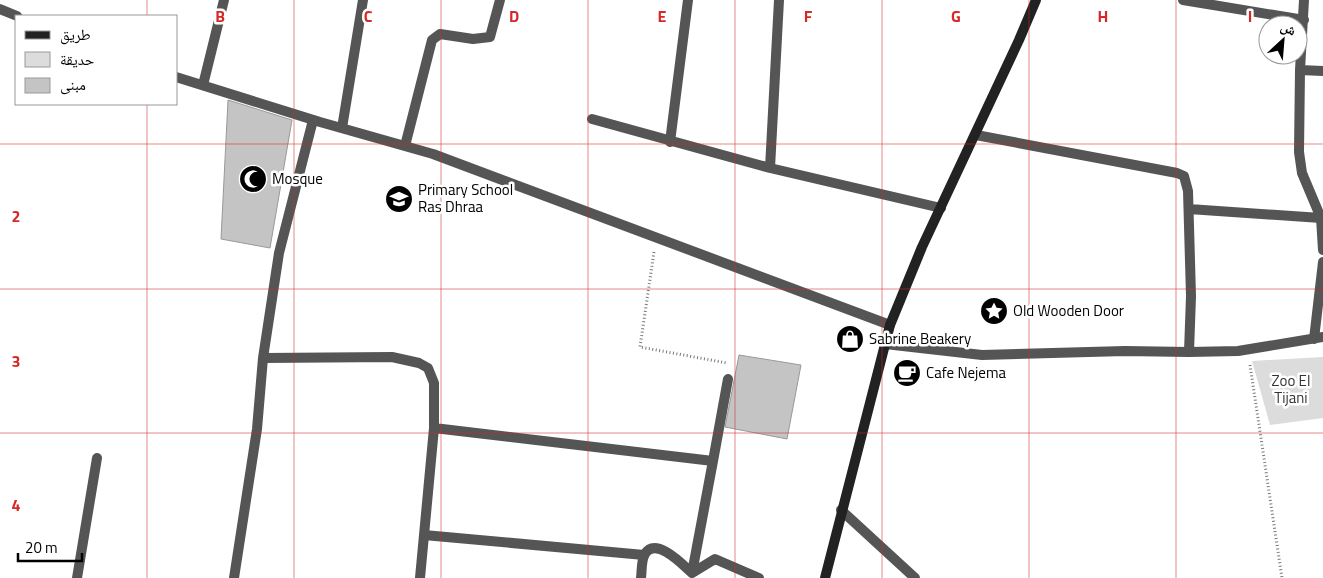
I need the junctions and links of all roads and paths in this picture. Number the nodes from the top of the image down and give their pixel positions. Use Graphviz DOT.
graph roads {
  1 [pos="224,0"];
  2 [pos="363,0"];
  3 [pos="500,0"];
  4 [pos="688,0"];
  5 [pos="779,0"];
  6 [pos="1036,0"];
  7 [pos="1183,0"];
  8 [pos="1304,0"];
  9 [pos="0,10"];
  10 [pos="15,15"];
  11 [pos="1274,15"];
  12 [pos="1304,15"];
  13 [pos="1300,65"];
  14 [pos="1300,70"];
  15 [pos="1323,71"];
  16 [pos="178,78"];
  17 [pos="204,85"];
  18 [pos="592,119"];
  19 [pos="313,120"];
  20 [pos="342,128"];
  21 [pos="976,135"];
  22 [pos="670,142"];
  23 [pos="405,146"];
  24 [pos="770,168"];
  25 [pos="940,208"];
  26 [pos="1189,209"];
  27 [pos="1321,218"];
  28 [pos="656,237"];
  29 [pos="1323,250"];
  30 [pos="1323,262"];
  31 [pos="890,325"];
  32 [pos="1318,338"];
  33 [pos="885,344"];
  34 [pos="1248,349"];
  35 [pos="1189,352"];
  36 [pos="264,358"];
  37 [pos="728,379"];
  38 [pos="434,428"];
  39 [pos="97,458"];
  40 [pos="713,461"];
  41 [pos="842,510"];
  42 [pos="424,535"];
  43 [pos="644,556"];
  44 [pos="692,572"];
  45 [pos="77,578"];
  46 [pos="234,578"];
  47 [pos="420,578"];
  48 [pos="641,578"];
  49 [pos="758,578"];
  50 [pos="825,578"];
  51 [pos="915,578"];
  52 [pos="1282,578"];
  1 -- 17 [label="street"];
  2 -- 20 [label="street"];
  3 -- 23 [label="street"];
  4 -- 22 [label="street"];
  5 -- 24 [label="street"];
  6 -- 21 [label="street"];
  7 -- 11 [label="street"];
  8 -- 12 [label="street"];
  9 -- 10 [label="street"];
  13 -- 14 [label="street"];
  14 -- 15 [label="street"];
  14 -- 27 [label="street"];
  16 -- 17 [label="street"];
  17 -- 19 [label="street"];
  18 -- 22 [label="street"];
  19 -- 20 [label="street"];
  19 -- 36 [label="street"];
  20 -- 23 [label="street"];
  21 -- 25 [label="street"];
  21 -- 26 [label="street"];
  22 -- 24 [label="street"];
  23 -- 28 [label="street"];
  24 -- 25 [label="street"];
  25 -- 31 [label="street"];
  26 -- 27 [label="street"];
  26 -- 35 [label="street"];
  27 -- 29 [label="street"];
  28 -- 31 [label="street"];
  28 -- 37 [label="path"];
  30 -- 32 [label="street"];
  31 -- 33 [label="street"];
  32 -- 34 [label="street"];
  33 -- 35 [label="street"];
  33 -- 41 [label="street"];
  34 -- 35 [label="street"];
  34 -- 52 [label="path"];
  36 -- 38 [label="street"];
  36 -- 46 [label="street"];
  37 -- 40 [label="street"];
  38 -- 40 [label="street"];
  38 -- 42 [label="street"];
  39 -- 45 [label="street"];
  40 -- 44 [label="street"];
  41 -- 50 [label="street"];
  41 -- 51 [label="street"];
  42 -- 43 [label="street"];
  42 -- 47 [label="street"];
  43 -- 44 [label="street"];
  43 -- 48 [label="street"];
  44 -- 49 [label="street"];
}
